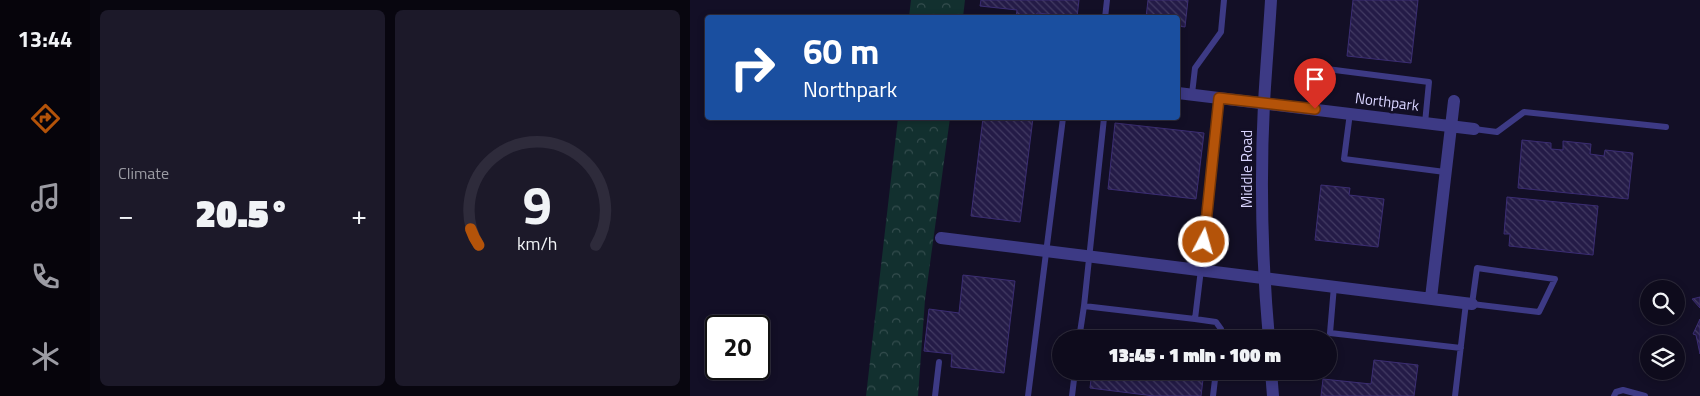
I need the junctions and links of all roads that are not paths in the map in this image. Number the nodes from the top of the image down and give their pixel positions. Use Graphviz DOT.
graph roads {
  1 [pos="1107,0"];
  2 [pos="1224,0"];
  3 [pos="1271,0"];
  4 [pos="1105,15"];
  5 [pos="1180,93"];
  6 [pos="1192,94"];
  7 [pos="1219,98"];
  8 [pos="1454,101"];
  9 [pos="1264,103"];
  10 [pos="1315,109"];
  11 [pos="1350,113"];
  12 [pos="1063,120"];
  13 [pos="1104,120"];
  14 [pos="1425,123"];
  15 [pos="1451,126"];
  16 [pos="1666,127"];
  17 [pos="1474,129"];
  18 [pos="1445,172"];
  19 [pos="941,238"];
  20 [pos="1045,250"];
  21 [pos="1089,256"];
  22 [pos="1201,269"];
  23 [pos="1264,277"];
  24 [pos="1334,286"];
  25 [pos="1431,298"];
  26 [pos="1469,303"];
  27 [pos="1084,306"];
  28 [pos="1195,319"];
  29 [pos="1080,330"];
  30 [pos="1221,330"];
  31 [pos="1268,330"];
  32 [pos="1460,348"];
  33 [pos="939,362"];
  34 [pos="1074,380"];
  35 [pos="1215,380"];
  36 [pos="1272,380"];
  37 [pos="935,396"];
  38 [pos="1028,396"];
  39 [pos="1072,396"];
  40 [pos="1213,396"];
  41 [pos="1273,396"];
  42 [pos="1454,396"];
  43 [pos="1614,396"];
  44 [pos="1645,396"];
  1 -- 4 [label="lane"];
  2 -- 6 [label="lane"];
  3 -- 9 [label="street, Middle Road"];
  5 -- 6 [label="street, Northpark"];
  6 -- 7 [label="street, Northpark"];
  7 -- 9 [label="street, Northpark"];
  7 -- 22 [label="lane"];
  8 -- 15 [label="street"];
  9 -- 10 [label="street, Northpark"];
  9 -- 23 [label="street, Middle Road"];
  10 -- 11 [label="street, Northpark"];
  10 -- 14 [label="lane"];
  11 -- 14 [label="street, Northpark"];
  11 -- 18 [label="lane"];
  12 -- 20 [label="lane"];
  13 -- 21 [label="lane"];
  14 -- 15 [label="street, Northpark"];
  15 -- 17 [label="street, Northpark"];
  15 -- 18 [label="street"];
  16 -- 17 [label="lane"];
  18 -- 25 [label="street"];
  19 -- 20 [label="street"];
  20 -- 21 [label="street"];
  20 -- 38 [label="lane"];
  21 -- 22 [label="street"];
  21 -- 27 [label="lane"];
  22 -- 23 [label="street"];
  22 -- 28 [label="lane"];
  23 -- 24 [label="street"];
  23 -- 31 [label="street, Middle Road"];
  24 -- 25 [label="street"];
  24 -- 32 [label="lane"];
  25 -- 26 [label="street"];
  26 -- 26 [label="lane"];
  26 -- 32 [label="lane"];
  27 -- 28 [label="lane"];
  27 -- 29 [label="lane"];
  28 -- 30 [label="lane"];
  32 -- 42 [label="lane"];
  33 -- 37 [label="lane"];
  34 -- 39 [label="lane"];
  35 -- 40 [label="lane"];
  36 -- 41 [label="street"];
  43 -- 44 [label="lane"];
}
